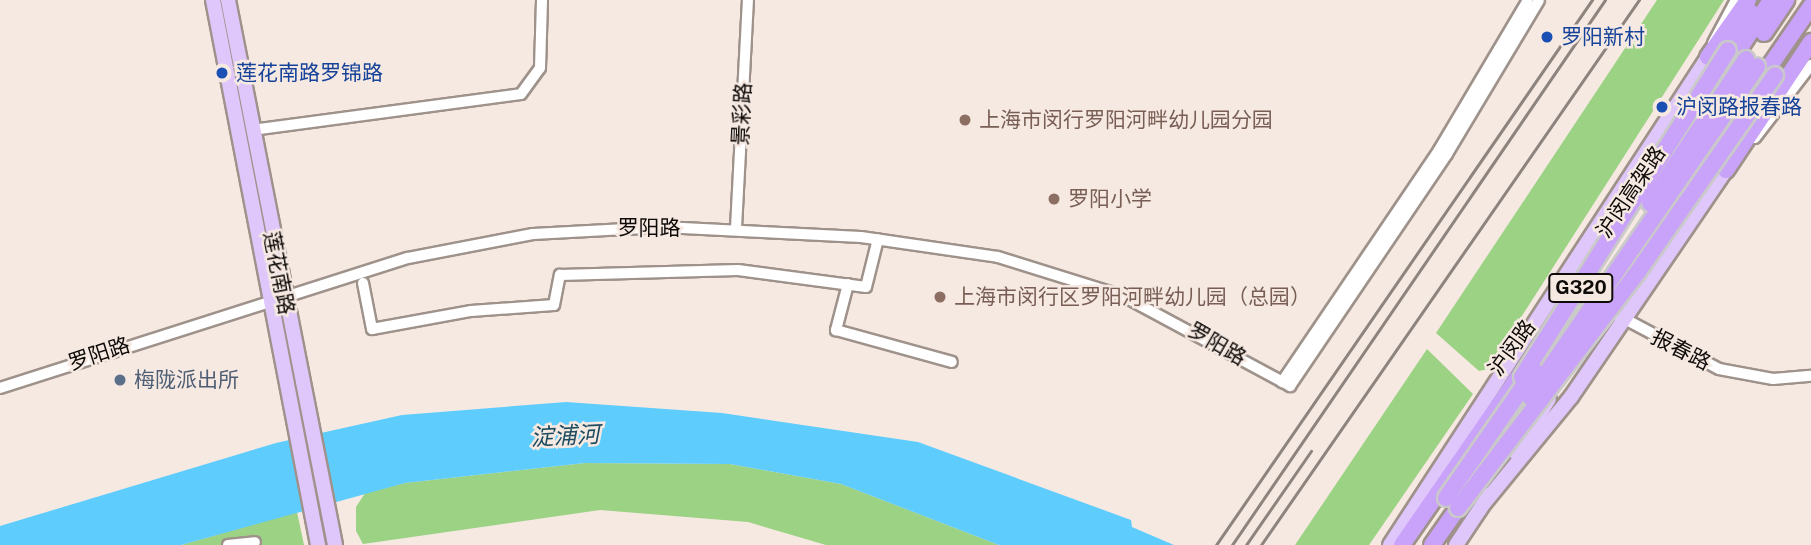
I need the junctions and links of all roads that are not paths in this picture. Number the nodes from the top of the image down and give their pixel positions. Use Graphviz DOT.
graph roads {
  1 [pos="213,0"];
  2 [pos="228,0"];
  3 [pos="542,0"];
  4 [pos="748,0"];
  5 [pos="1528,0"];
  6 [pos="1539,0"];
  7 [pos="1736,0"];
  8 [pos="1748,0"];
  9 [pos="1756,0"];
  10 [pos="1762,0"];
  11 [pos="1772,0"];
  12 [pos="1778,0"];
  13 [pos="1803,8"];
  14 [pos="1751,24"];
  15 [pos="1811,42"];
  16 [pos="1708,57"];
  17 [pos="1811,65"];
  18 [pos="252,130"];
  19 [pos="1726,170"];
  20 [pos="736,229"];
  21 [pos="878,239"];
  22 [pos="1365,267"];
  23 [pos="363,283"];
  24 [pos="848,284"];
  25 [pos="1561,285"];
  26 [pos="1577,294"];
  27 [pos="275,296"];
  28 [pos="1604,311"];
  29 [pos="1624,321"];
  30 [pos="952,362"];
  31 [pos="1811,376"];
  32 [pos="0,387"];
  33 [pos="1485,502"];
  34 [pos="1452,503"];
  35 [pos="255,542"];
  36 [pos="228,545"];
  37 [pos="318,545"];
  38 [pos="335,545"];
  39 [pos="1390,545"];
  40 [pos="1402,545"];
  41 [pos="1413,545"];
  42 [pos="1432,545"];
  43 [pos="1456,545"];
  1 -- 27 [label="main road, 莲花南路"];
  2 -- 18 [label="main road, 莲花南路"];
  3 -- 18 [label="street"];
  4 -- 20 [label="street, 景彩路"];
  5 -- 22 [label="street"];
  6 -- 22 [label="street"];
  7 -- 16 [label="street"];
  8 -- 16 [label="highway"];
  9 -- 14 [label="highway"];
  10 -- 14 [label="highway"];
  11 -- 14 [label="highway, 沪闵路 / G320"];
  12 -- 14 [label="highway"];
  13 -- 28 [label="highway, G320"];
  13 -- 34 [label="highway, 沪闵高架路, bridge"];
  13 -- 34 [label="highway, bridge"];
  14 -- 26 [label="highway, 沪闵路 / G320"];
  14 -- 34 [label="highway, bridge"];
  15 -- 19 [label="highway"];
  16 -- 25 [label="main road"];
  17 -- 19 [label="street"];
  18 -- 27 [label="main road, 莲花南路"];
  19 -- 29 [label="main road"];
  20 -- 21 [label="street, 罗阳路"];
  20 -- 27 [label="street, 罗阳路"];
  21 -- 22 [label="street, 罗阳路"];
  21 -- 24 [label="street"];
  23 -- 24 [label="street"];
  24 -- 30 [label="street"];
  25 -- 26 [label="street, 报春路"];
  25 -- 39 [label="main road"];
  26 -- 28 [label="street, 报春路"];
  26 -- 40 [label="highway, 沪闵路 / G320"];
  27 -- 32 [label="street, 罗阳路"];
  27 -- 37 [label="main road, 莲花南路"];
  27 -- 38 [label="main road, 莲花南路"];
  28 -- 29 [label="street, 报春路"];
  28 -- 33 [label="main road, G320"];
  29 -- 31 [label="street, 报春路"];
  29 -- 33 [label="main road"];
  33 -- 43 [label="main road, G320"];
  34 -- 41 [label="highway, 沪闵高架路"];
  34 -- 42 [label="highway, 沪闵高架路"];
  35 -- 36 [label="street"];
}
